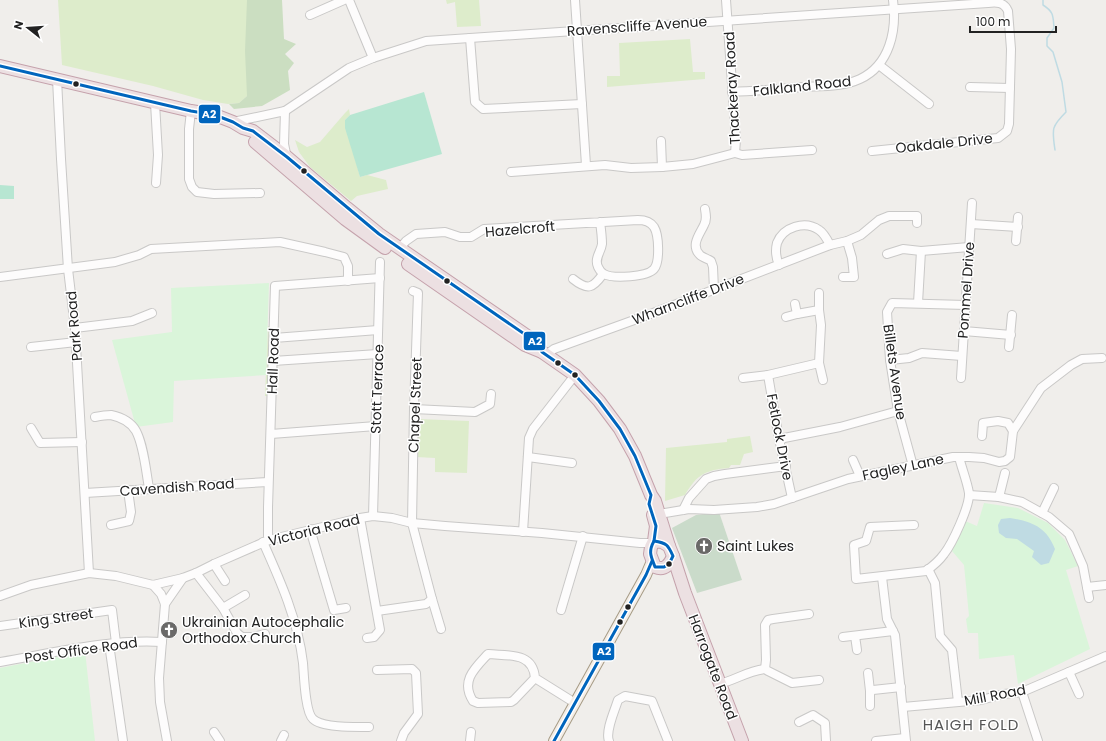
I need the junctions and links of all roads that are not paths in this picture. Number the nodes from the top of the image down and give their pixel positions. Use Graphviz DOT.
graph roads {
  1 [pos="344,0"];
  2 [pos="349,0"];
  3 [pos="575,0"];
  4 [pos="726,0"];
  5 [pos="893,0"];
  6 [pos="1006,6"];
  7 [pos="894,9"];
  8 [pos="310,15"];
  9 [pos="728,20"];
  10 [pos="577,30"];
  11 [pos="470,38"];
  12 [pos="373,58"];
  13 [pos="878,65"];
  14 [pos="0,66"];
  15 [pos="57,79"];
  16 [pos="970,87"];
  17 [pos="1010,88"];
  18 [pos="732,92"];
  19 [pos="155,103"];
  20 [pos="582,104"];
  21 [pos="929,104"];
  22 [pos="191,111"];
  23 [pos="285,111"];
  24 [pos="238,125"];
  25 [pos="661,141"];
  26 [pos="812,150"];
  27 [pos="872,151"];
  28 [pos="736,154"];
  29 [pos="287,157"];
  30 [pos="586,165"];
  31 [pos="662,167"];
  32 [pos="288,171"];
  33 [pos="511,172"];
  34 [pos="156,183"];
  35 [pos="260,193"];
  36 [pos="972,202"];
  37 [pos="705,209"];
  38 [pos="1018,217"];
  39 [pos="600,222"];
  40 [pos="917,223"];
  41 [pos="971,224"];
  42 [pos="1018,227"];
  43 [pos="847,241"];
  44 [pos="1016,241"];
  45 [pos="830,245"];
  46 [pos="969,247"];
  47 [pos="400,248"];
  48 [pos="921,251"];
  49 [pos="887,254"];
  50 [pos="380,262"];
  51 [pos="779,265"];
  52 [pos="68,269"];
  53 [pos="603,274"];
  54 [pos="0,278"];
  55 [pos="380,278"];
  56 [pos="843,278"];
  57 [pos="573,279"];
  58 [pos="348,281"];
  59 [pos="714,290"];
  60 [pos="413,291"];
  61 [pos="819,293"];
  62 [pos="918,303"];
  63 [pos="795,304"];
  64 [pos="966,305"];
  65 [pos="819,310"];
  66 [pos="152,313"];
  67 [pos="797,314"];
  68 [pos="1012,315"];
  69 [pos="786,317"];
  70 [pos="75,328"];
  71 [pos="378,330"];
  72 [pos="964,331"];
  73 [pos="1011,335"];
  74 [pos="274,338"];
  75 [pos="76,342"];
  76 [pos="31,347"];
  77 [pos="1009,347"];
  78 [pos="544,353"];
  79 [pos="378,354"];
  80 [pos="962,356"];
  81 [pos="1102,358"];
  82 [pos="890,360"];
  83 [pos="273,361"];
  84 [pos="819,363"];
  85 [pos="575,375"];
  86 [pos="768,375"];
  87 [pos="743,378"];
  88 [pos="961,378"];
  89 [pos="823,380"];
  90 [pos="491,394"];
  91 [pos="414,409"];
  92 [pos="898,411"];
  93 [pos="95,417"];
  94 [pos="376,426"];
  95 [pos="31,428"];
  96 [pos="1013,431"];
  97 [pos="270,434"];
  98 [pos="982,436"];
  99 [pos="780,439"];
  100 [pos="82,442"];
  101 [pos="528,457"];
  102 [pos="959,457"];
  103 [pos="853,460"];
  104 [pos="572,463"];
  105 [pos="786,466"];
  106 [pos="913,466"];
  107 [pos="1005,473"];
  108 [pos="860,476"];
  109 [pos="268,482"];
  110 [pos="149,488"];
  111 [pos="1054,488"];
  112 [pos="128,490"];
  113 [pos="85,493"];
  114 [pos="969,495"];
  115 [pos="999,497"];
  116 [pos="792,498"];
  117 [pos="679,511"];
  118 [pos="1042,513"];
  119 [pos="374,516"];
  120 [pos="360,518"];
  121 [pos="658,519"];
  122 [pos="412,523"];
  123 [pos="111,524"];
  124 [pos="914,525"];
  125 [pos="310,529"];
  126 [pos="523,532"];
  127 [pos="583,536"];
  128 [pos="266,541"];
  129 [pos="671,551"];
  130 [pos="653,559"];
  131 [pos="214,564"];
  132 [pos="928,569"];
  133 [pos="89,573"];
  134 [pos="196,573"];
  135 [pos="882,577"];
  136 [pos="183,578"];
  137 [pos="225,581"];
  138 [pos="153,585"];
  139 [pos="1106,585"];
  140 [pos="1087,587"];
  141 [pos="685,593"];
  142 [pos="245,595"];
  143 [pos="0,596"];
  144 [pos="1089,598"];
  145 [pos="432,599"];
  146 [pos="166,604"];
  147 [pos="223,608"];
  148 [pos="346,608"];
  149 [pos="561,610"];
  150 [pos="377,611"];
  151 [pos="808,614"];
  152 [pos="0,626"];
  153 [pos="441,629"];
  154 [pos="893,631"];
  155 [pos="264,634"];
  156 [pos="855,636"];
  157 [pos="843,637"];
  158 [pos="367,638"];
  159 [pos="162,642"];
  160 [pos="112,643"];
  161 [pos="857,650"];
  162 [pos="1106,656"];
  163 [pos="0,662"];
  164 [pos="765,669"];
  165 [pos="377,670"];
  166 [pos="1069,672"];
  167 [pos="868,673"];
  168 [pos="535,678"];
  169 [pos="819,680"];
  170 [pos="719,684"];
  171 [pos="901,687"];
  172 [pos="870,691"];
  173 [pos="1022,692"];
  174 [pos="1079,694"];
  175 [pos="958,702"];
  176 [pos="575,703"];
  177 [pos="870,706"];
  178 [pos="903,707"];
  179 [pos="799,722"];
  180 [pos="369,727"];
  181 [pos="214,732"];
  182 [pos="471,732"];
  183 [pos="906,740"];
  184 [pos="123,741"];
  185 [pos="167,741"];
  186 [pos="220,741"];
  187 [pos="401,741"];
  188 [pos="470,741"];
  189 [pos="554,741"];
  190 [pos="609,741"];
  191 [pos="668,741"];
  192 [pos="742,741"];
  193 [pos="826,741"];
  194 [pos="876,741"];
  195 [pos="1038,741"];
  1 -- 8 [label="street"];
  2 -- 12 [label="street"];
  3 -- 10 [label="street"];
  4 -- 9 [label="street, Thackeray Road"];
  5 -- 7 [label="street, Falkland Road"];
  6 -- 7 [label="street, Ravenscliffe Avenue"];
  6 -- 17 [label="street, Oakdale Drive"];
  7 -- 9 [label="street, Ravenscliffe Avenue"];
  7 -- 13 [label="street, Falkland Road"];
  9 -- 10 [label="street, Ravenscliffe Avenue"];
  9 -- 18 [label="street, Thackeray Road"];
  10 -- 11 [label="street, Ravenscliffe Avenue"];
  10 -- 20 [label="street"];
  11 -- 12 [label="street, Ravenscliffe Avenue"];
  11 -- 20 [label="street"];
  12 -- 23 [label="street, Ravenscliffe Avenue"];
  13 -- 18 [label="street, Falkland Road"];
  13 -- 21 [label="street"];
  14 -- 15 [label="highway"];
  15 -- 19 [label="highway"];
  15 -- 52 [label="street, Park Road"];
  16 -- 17 [label="street"];
  17 -- 27 [label="street, Oakdale Drive"];
  18 -- 28 [label="street, Thackeray Road"];
  19 -- 22 [label="highway"];
  19 -- 34 [label="street"];
  20 -- 30 [label="street"];
  22 -- 24 [label="highway"];
  22 -- 35 [label="street"];
  23 -- 24 [label="street, Ravenscliffe Avenue"];
  23 -- 29 [label="street"];
  24 -- 29 [label="highway"];
  24 -- 32 [label="highway"];
  25 -- 31 [label="street"];
  26 -- 28 [label="street"];
  28 -- 31 [label="street, Thackeray Road"];
  29 -- 32 [label="street"];
  29 -- 47 [label="highway"];
  30 -- 31 [label="street, Thackeray Road"];
  30 -- 33 [label="street, Thackeray Road"];
  32 -- 78 [label="highway"];
  36 -- 41 [label="street, Pommel Drive"];
  37 -- 59 [label="street"];
  38 -- 42 [label="street"];
  39 -- 47 [label="street, Hazelcroft"];
  39 -- 53 [label="street"];
  39 -- 53 [label="street, Hazelcroft"];
  40 -- 43 [label="street, Wharncliffe Drive"];
  41 -- 42 [label="street"];
  41 -- 46 [label="street, Pommel Drive"];
  42 -- 44 [label="street"];
  43 -- 45 [label="street, Wharncliffe Drive"];
  43 -- 56 [label="street"];
  45 -- 51 [label="street, Wharncliffe Drive"];
  45 -- 51 [label="street"];
  46 -- 48 [label="street"];
  46 -- 64 [label="street, Pommel Drive"];
  47 -- 78 [label="highway"];
  48 -- 49 [label="street"];
  48 -- 62 [label="street"];
  50 -- 55 [label="street, Stott Terrace"];
  51 -- 59 [label="street, Wharncliffe Drive"];
  52 -- 54 [label="street"];
  52 -- 58 [label="street"];
  52 -- 70 [label="street, Park Road"];
  53 -- 57 [label="street"];
  55 -- 58 [label="street, Hall Road"];
  55 -- 71 [label="street, Stott Terrace"];
  58 -- 74 [label="street, Hall Road"];
  59 -- 78 [label="street, Wharncliffe Drive"];
  60 -- 91 [label="street, Chapel Street"];
  61 -- 65 [label="street"];
  62 -- 64 [label="street, Billets Avenue"];
  62 -- 82 [label="street, Billets Avenue"];
  63 -- 67 [label="street"];
  64 -- 72 [label="street, Pommel Drive"];
  65 -- 67 [label="street"];
  65 -- 84 [label="street"];
  66 -- 70 [label="street"];
  67 -- 69 [label="street"];
  68 -- 73 [label="street"];
  70 -- 75 [label="street, Park Road"];
  71 -- 74 [label="street"];
  71 -- 79 [label="street, Stott Terrace"];
  72 -- 73 [label="street"];
  72 -- 80 [label="street, Pommel Drive"];
  73 -- 77 [label="street"];
  74 -- 83 [label="street, Hall Road"];
  75 -- 76 [label="street"];
  75 -- 100 [label="street, Park Road"];
  78 -- 85 [label="highway"];
  79 -- 83 [label="street"];
  79 -- 94 [label="street, Stott Terrace"];
  80 -- 82 [label="street"];
  80 -- 88 [label="street, Pommel Drive"];
  81 -- 96 [label="street, Fagley Lane"];
  82 -- 92 [label="street, Billets Avenue"];
  83 -- 97 [label="street, Hall Road"];
  84 -- 86 [label="street, Fetlock Drive"];
  84 -- 89 [label="street"];
  85 -- 101 [label="street"];
  85 -- 121 [label="highway"];
  86 -- 87 [label="street, Fetlock Drive"];
  86 -- 99 [label="street, Fetlock Drive"];
  90 -- 91 [label="street"];
  91 -- 122 [label="street, Chapel Street"];
  92 -- 99 [label="street"];
  92 -- 106 [label="street, Billets Avenue"];
  93 -- 110 [label="street"];
  94 -- 97 [label="street"];
  94 -- 119 [label="street, Stott Terrace"];
  95 -- 100 [label="street"];
  96 -- 98 [label="street"];
  96 -- 102 [label="street, Fagley Lane"];
  97 -- 109 [label="street, Hall Road"];
  99 -- 105 [label="street, Fetlock Drive"];
  100 -- 113 [label="street, Park Road"];
  101 -- 104 [label="street"];
  101 -- 126 [label="street"];
  102 -- 106 [label="street, Fagley Lane"];
  102 -- 114 [label="street"];
  103 -- 108 [label="street"];
  105 -- 116 [label="street, Fetlock Drive"];
  105 -- 117 [label="street"];
  106 -- 108 [label="street, Fagley Lane"];
  107 -- 115 [label="street"];
  108 -- 116 [label="street, Fagley Lane"];
  109 -- 110 [label="street, Cavendish Road"];
  109 -- 128 [label="street, Hall Road"];
  110 -- 112 [label="street, Cavendish Road"];
  111 -- 118 [label="street"];
  112 -- 113 [label="street, Cavendish Road"];
  112 -- 123 [label="street"];
  113 -- 133 [label="street, Park Road"];
  114 -- 115 [label="street"];
  114 -- 132 [label="street"];
  115 -- 118 [label="street"];
  116 -- 117 [label="street, Fagley Lane"];
  117 -- 121 [label="street, Fagley Lane"];
  118 -- 140 [label="street"];
  119 -- 120 [label="street, Victoria Road"];
  119 -- 122 [label="street, Victoria Road"];
  120 -- 125 [label="street, Victoria Road"];
  120 -- 150 [label="street"];
  121 -- 129 [label="highway"];
  121 -- 130 [label="highway"];
  122 -- 126 [label="street, Victoria Road"];
  122 -- 145 [label="street, Chapel Street"];
  124 -- 135 [label="street"];
  125 -- 128 [label="street, Victoria Road"];
  125 -- 148 [label="street"];
  126 -- 127 [label="street, Victoria Road"];
  127 -- 130 [label="street, Victoria Road"];
  127 -- 149 [label="street"];
  128 -- 131 [label="street, Victoria Road"];
  128 -- 180 [label="street"];
  129 -- 130 [label="highway"];
  129 -- 130 [label="highway"];
  129 -- 141 [label="highway"];
  130 -- 141 [label="highway"];
  130 -- 176 [label="main road"];
  131 -- 134 [label="street, Victoria Road"];
  131 -- 137 [label="street"];
  132 -- 135 [label="street"];
  132 -- 175 [label="street"];
  133 -- 138 [label="street, Victoria Road"];
  133 -- 143 [label="street, Victoria Road"];
  134 -- 136 [label="street, Victoria Road"];
  134 -- 147 [label="street"];
  135 -- 154 [label="street"];
  136 -- 138 [label="street, Victoria Road"];
  136 -- 146 [label="street"];
  138 -- 146 [label="street"];
  139 -- 140 [label="street"];
  140 -- 144 [label="street"];
  141 -- 170 [label="highway, Harrogate Road"];
  142 -- 147 [label="street"];
  145 -- 150 [label="street"];
  145 -- 153 [label="street, Chapel Street"];
  146 -- 159 [label="street"];
  147 -- 155 [label="street"];
  150 -- 158 [label="street"];
  151 -- 164 [label="street"];
  152 -- 160 [label="street, King Street"];
  154 -- 156 [label="street"];
  154 -- 171 [label="street"];
  156 -- 157 [label="street"];
  156 -- 161 [label="street"];
  159 -- 160 [label="street, Post Office Road"];
  159 -- 185 [label="street"];
  160 -- 163 [label="street, Post Office Road"];
  160 -- 184 [label="street"];
  162 -- 166 [label="street, Mill Road"];
  164 -- 169 [label="street"];
  164 -- 170 [label="street"];
  165 -- 187 [label="street"];
  166 -- 173 [label="street, Mill Road"];
  166 -- 174 [label="street"];
  167 -- 172 [label="street"];
  168 -- 168 [label="street"];
  168 -- 176 [label="street"];
  170 -- 192 [label="highway, Harrogate Road"];
  171 -- 172 [label="street"];
  171 -- 178 [label="street"];
  172 -- 177 [label="street"];
  173 -- 175 [label="street, Mill Road"];
  173 -- 195 [label="street"];
  175 -- 178 [label="street, Mill Road"];
  176 -- 189 [label="main road"];
  178 -- 183 [label="street"];
  179 -- 193 [label="street"];
  181 -- 186 [label="street"];
  182 -- 188 [label="street"];
  183 -- 194 [label="street"];
  190 -- 191 [label="street"];
}
